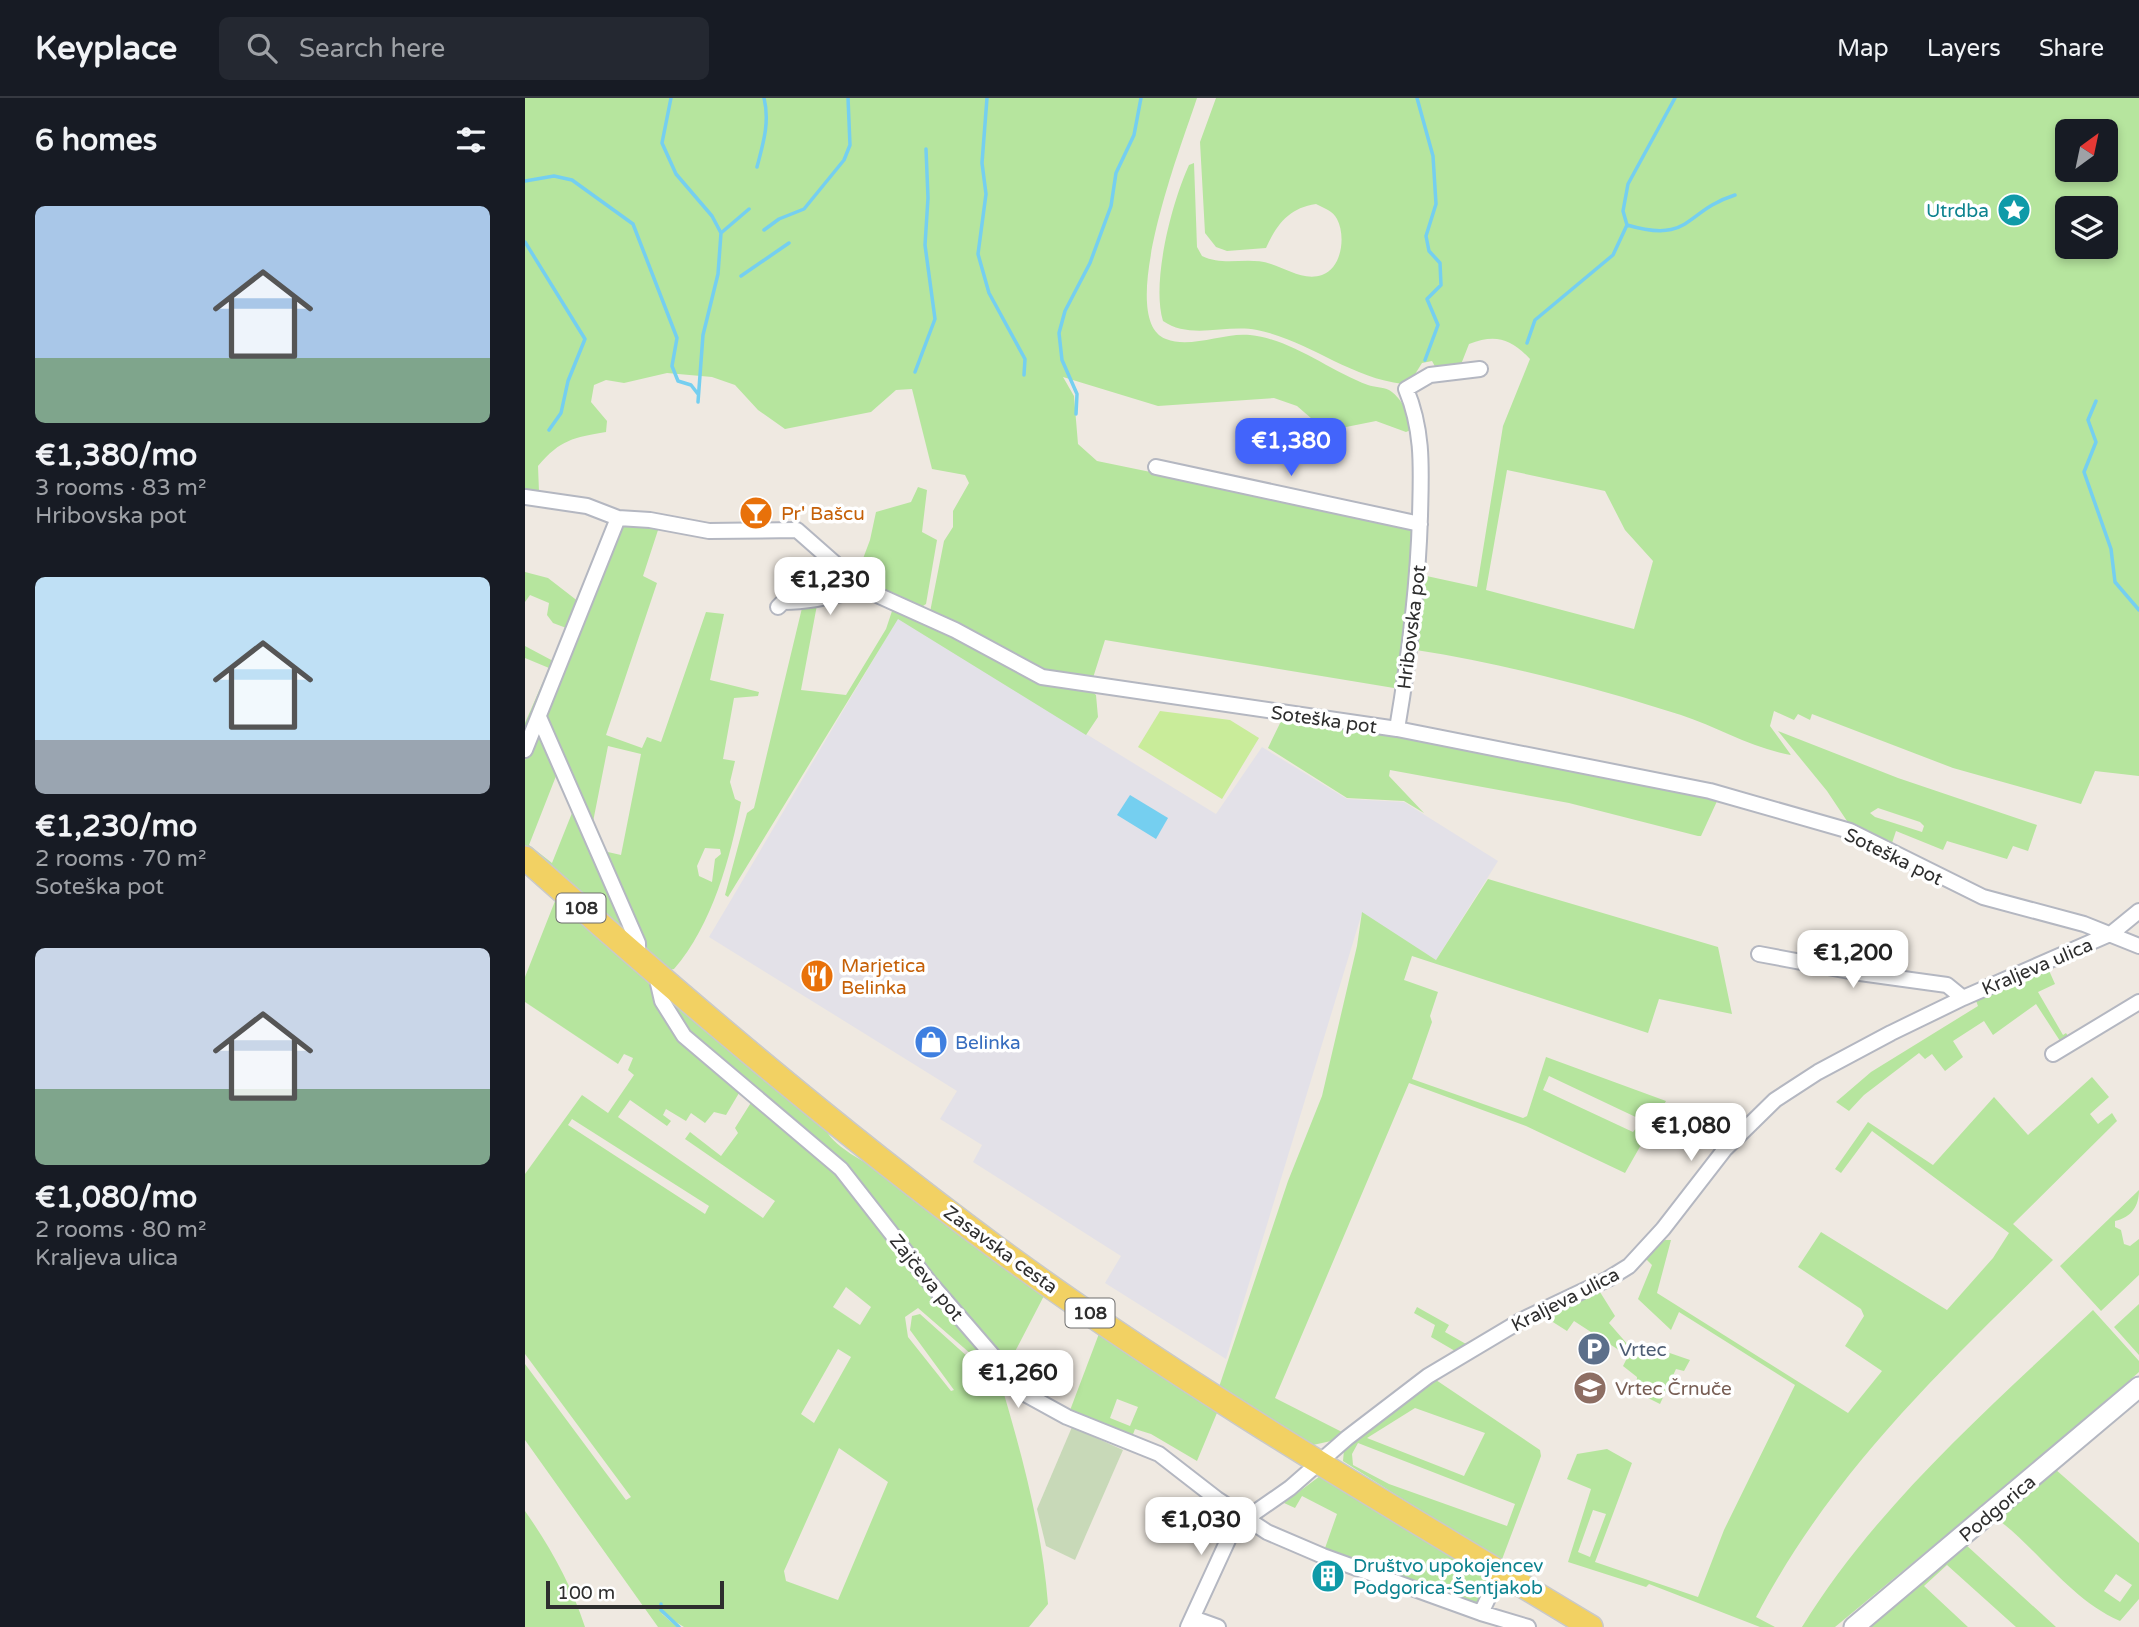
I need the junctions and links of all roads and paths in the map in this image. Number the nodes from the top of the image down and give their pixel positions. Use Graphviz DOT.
graph roads {
  1 [pos="1481,369"];
  2 [pos="1156,467"];
  3 [pos="525,497"];
  4 [pos="618,518"];
  5 [pos="1420,524"];
  6 [pos="864,589"];
  7 [pos="778,607"];
  8 [pos="539,717"];
  9 [pos="1397,729"];
  10 [pos="525,750"];
  11 [pos="525,858"];
  12 [pos="2139,911"];
  13 [pos="2112,933"];
  14 [pos="2139,946"];
  15 [pos="1759,954"];
  16 [pos="638,958"];
  17 [pos="656,975"];
  18 [pos="1963,998"];
  19 [pos="2139,1002"];
  20 [pos="2053,1054"];
  21 [pos="2139,1387"];
  22 [pos="1319,1463"];
  23 [pos="1247,1520"];
  24 [pos="1500,1573"];
  25 [pos="1482,1613"];
  26 [pos="1191,1622"];
  27 [pos="1218,1627"];
  28 [pos="1528,1627"];
  29 [pos="1591,1627"];
  30 [pos="1854,1627"];
  1 -- 5 [label="street, Hribovska pot"];
  2 -- 5 [label="street"];
  3 -- 4 [label="street, Soteška pot"];
  4 -- 6 [label="street, Soteška pot"];
  4 -- 8 [label="street"];
  5 -- 9 [label="street, Hribovska pot"];
  6 -- 7 [label="street"];
  6 -- 9 [label="street, Soteška pot"];
  8 -- 10 [label="street"];
  8 -- 16 [label="street"];
  9 -- 13 [label="street, Soteška pot"];
  11 -- 16 [label="main road, Zasavska cesta / 108"];
  12 -- 13 [label="street, Kraljeva ulica"];
  13 -- 14 [label="street, Soteška pot"];
  13 -- 18 [label="street, Kraljeva ulica"];
  15 -- 18 [label="street, Kraljeva ulica"];
  16 -- 17 [label="main road, Zasavska cesta / 108"];
  17 -- 22 [label="main road, Zasavska cesta / 108"];
  17 -- 23 [label="street, Zajčeva pot"];
  18 -- 22 [label="street, Kraljeva ulica"];
  19 -- 20 [label="street"];
  21 -- 30 [label="main road, Podgorica"];
  22 -- 23 [label="street, Kraljeva ulica"];
  22 -- 24 [label="main road, Zasavska cesta / 108"];
  23 -- 25 [label="street, Zajčeva pot"];
  23 -- 26 [label="street, Kraljeva ulica"];
  24 -- 25 [label="street"];
  24 -- 29 [label="main road, Zasavska cesta / 108"];
  25 -- 28 [label="street, Zajčeva pot"];
  26 -- 27 [label="street"];
}
